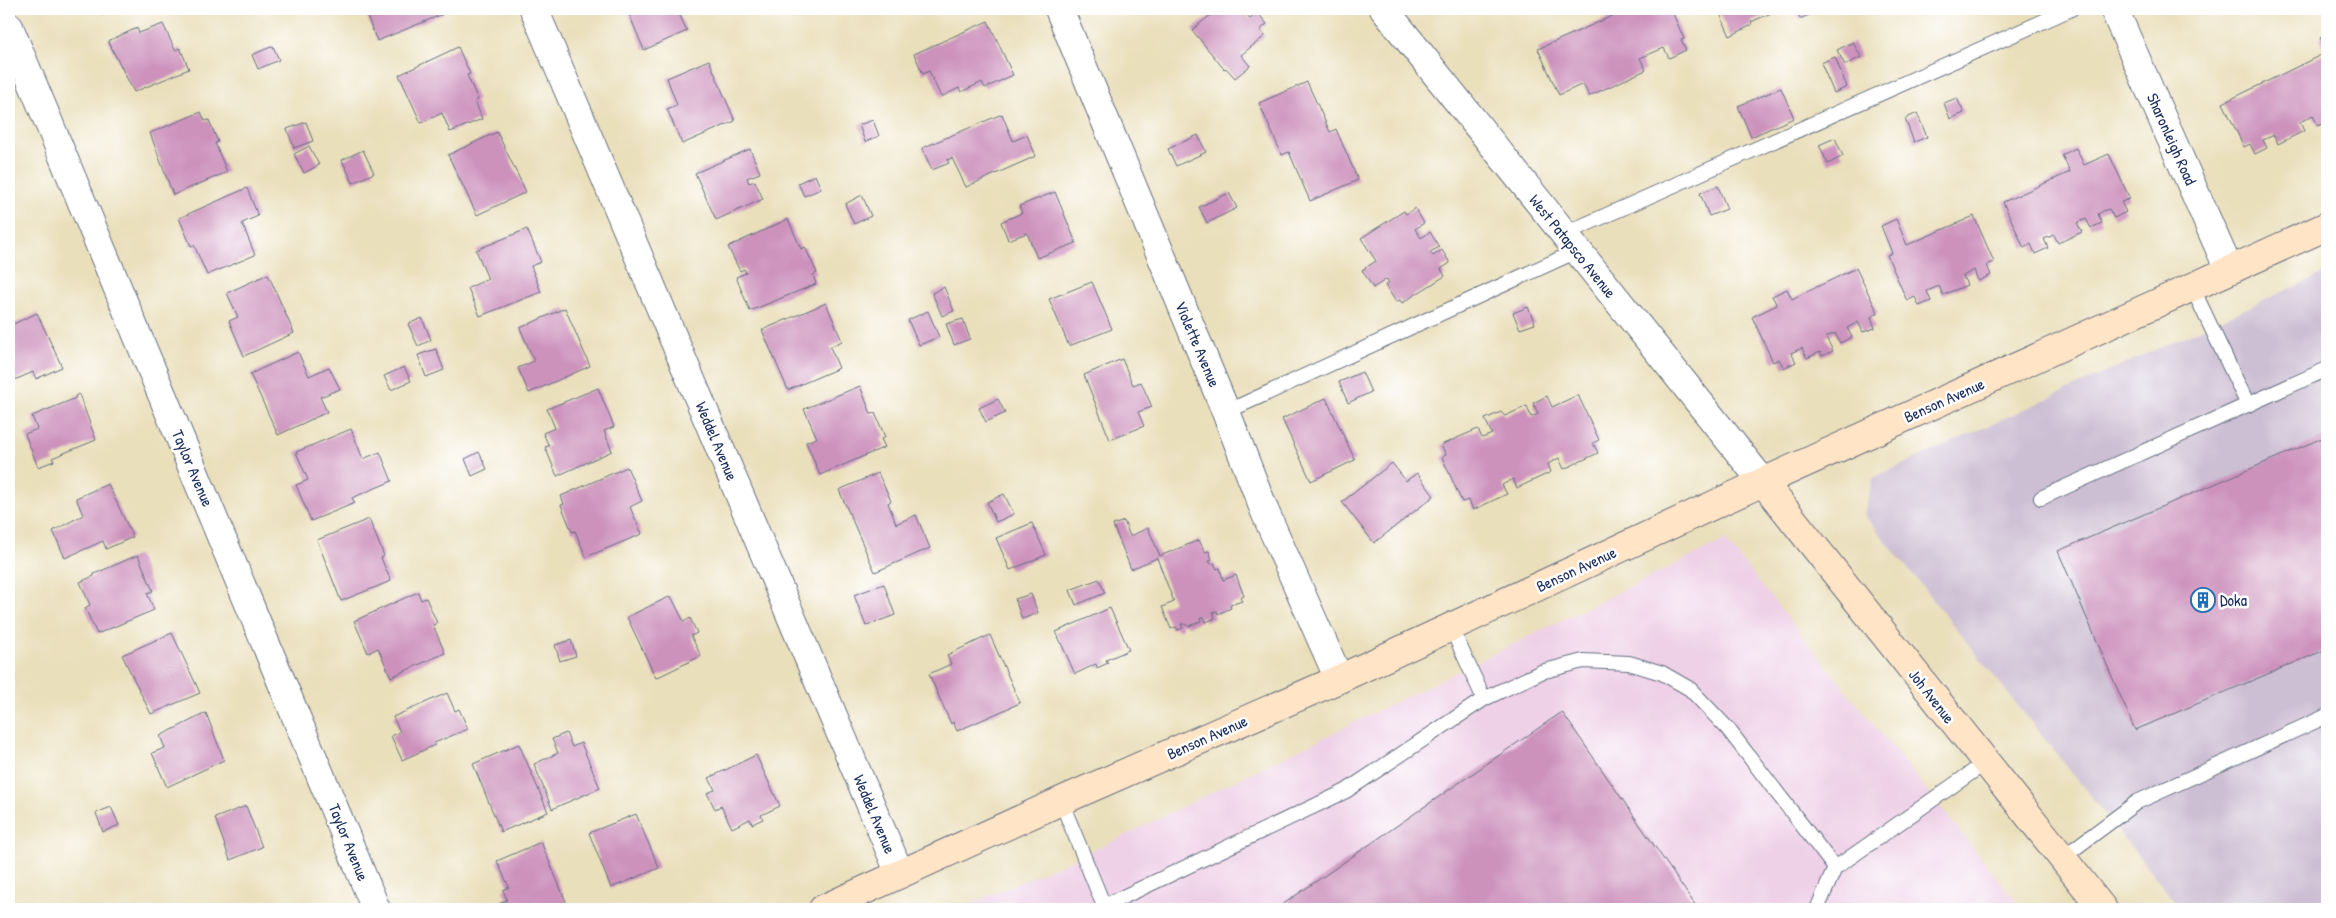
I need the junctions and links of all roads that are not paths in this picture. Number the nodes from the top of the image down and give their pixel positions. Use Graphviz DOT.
graph roads {
  1 [pos="534,9"];
  2 [pos="1059,9"];
  3 [pos="2071,9"];
  4 [pos="2114,9"];
  5 [pos="1396,12"];
  6 [pos="9,27"];
  7 [pos="2327,226"];
  8 [pos="1571,242"];
  9 [pos="2230,270"];
  10 [pos="2192,287"];
  11 [pos="2327,370"];
  12 [pos="2248,405"];
  13 [pos="1226,412"];
  14 [pos="1763,482"];
  15 [pos="2041,498"];
  16 [pos="1451,627"];
  17 [pos="1339,679"];
  18 [pos="1484,699"];
  19 [pos="2327,716"];
  20 [pos="1985,763"];
  21 [pos="1061,801"];
  22 [pos="2062,858"];
  23 [pos="1835,868"];
  24 [pos="900,874"];
  25 [pos="1101,908"];
  26 [pos="376,909"];
  27 [pos="823,909"];
  28 [pos="1817,909"];
  29 [pos="2103,909"];
  1 -- 24 [label="street, Weddel Avenue"];
  2 -- 13 [label="street, Violette Avenue"];
  3 -- 8 [label="lane"];
  4 -- 9 [label="street, Sharonleigh Road"];
  5 -- 8 [label="street, West Patapsco Avenue"];
  6 -- 26 [label="street, Taylor Avenue"];
  7 -- 9 [label="street, Benson Avenue"];
  8 -- 13 [label="lane"];
  8 -- 14 [label="street, West Patapsco Avenue"];
  9 -- 10 [label="street, Benson Avenue"];
  10 -- 12 [label="lane"];
  10 -- 14 [label="street, Benson Avenue"];
  11 -- 12 [label="lane"];
  12 -- 15 [label="lane"];
  13 -- 17 [label="street, Violette Avenue"];
  14 -- 16 [label="street, Benson Avenue"];
  14 -- 20 [label="street, Joh Avenue"];
  16 -- 17 [label="street, Benson Avenue"];
  16 -- 18 [label="lane"];
  17 -- 21 [label="street, Benson Avenue"];
  18 -- 23 [label="lane"];
  18 -- 25 [label="lane"];
  19 -- 22 [label="lane"];
  20 -- 22 [label="street, Joh Avenue"];
  20 -- 23 [label="lane"];
  21 -- 24 [label="street, Benson Avenue"];
  21 -- 25 [label="lane"];
  22 -- 29 [label="street, Joh Avenue"];
  23 -- 28 [label="lane"];
  24 -- 27 [label="street, Benson Avenue"];
}
